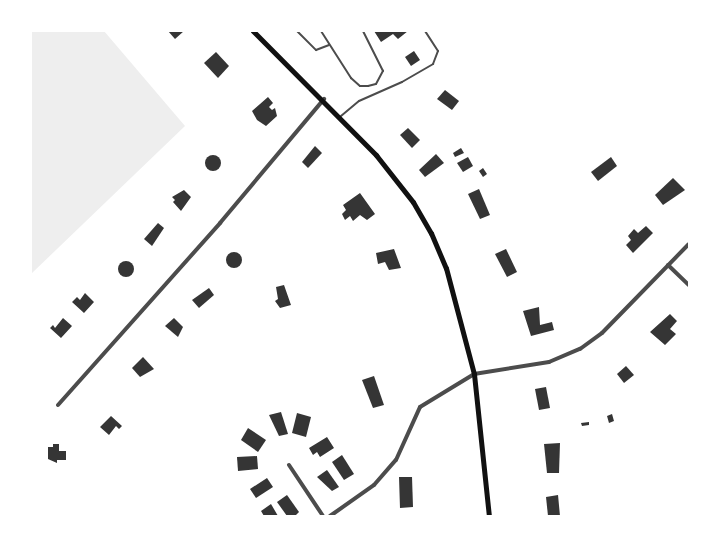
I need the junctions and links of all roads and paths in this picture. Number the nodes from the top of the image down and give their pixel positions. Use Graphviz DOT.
graph roads {
  1 [pos="253,31"];
  2 [pos="297,31"];
  3 [pos="321,31"];
  4 [pos="363,31"];
  5 [pos="425,31"];
  6 [pos="329,45"];
  7 [pos="324,99"];
  8 [pos="341,116"];
  9 [pos="689,244"];
  10 [pos="668,265"];
  11 [pos="689,285"];
  12 [pos="474,374"];
  13 [pos="58,405"];
  14 [pos="289,465"];
  15 [pos="323,516"];
  16 [pos="330,516"];
  17 [pos="489,516"];
  1 -- 7 [label="main road"];
  2 -- 6 [label="lane"];
  3 -- 6 [label="lane"];
  4 -- 6 [label="lane"];
  5 -- 8 [label="lane"];
  7 -- 8 [label="main road"];
  7 -- 13 [label="street"];
  8 -- 12 [label="main road"];
  9 -- 10 [label="street"];
  10 -- 11 [label="street"];
  10 -- 12 [label="street"];
  12 -- 16 [label="street"];
  12 -- 17 [label="main road"];
  14 -- 15 [label="street"];
}
